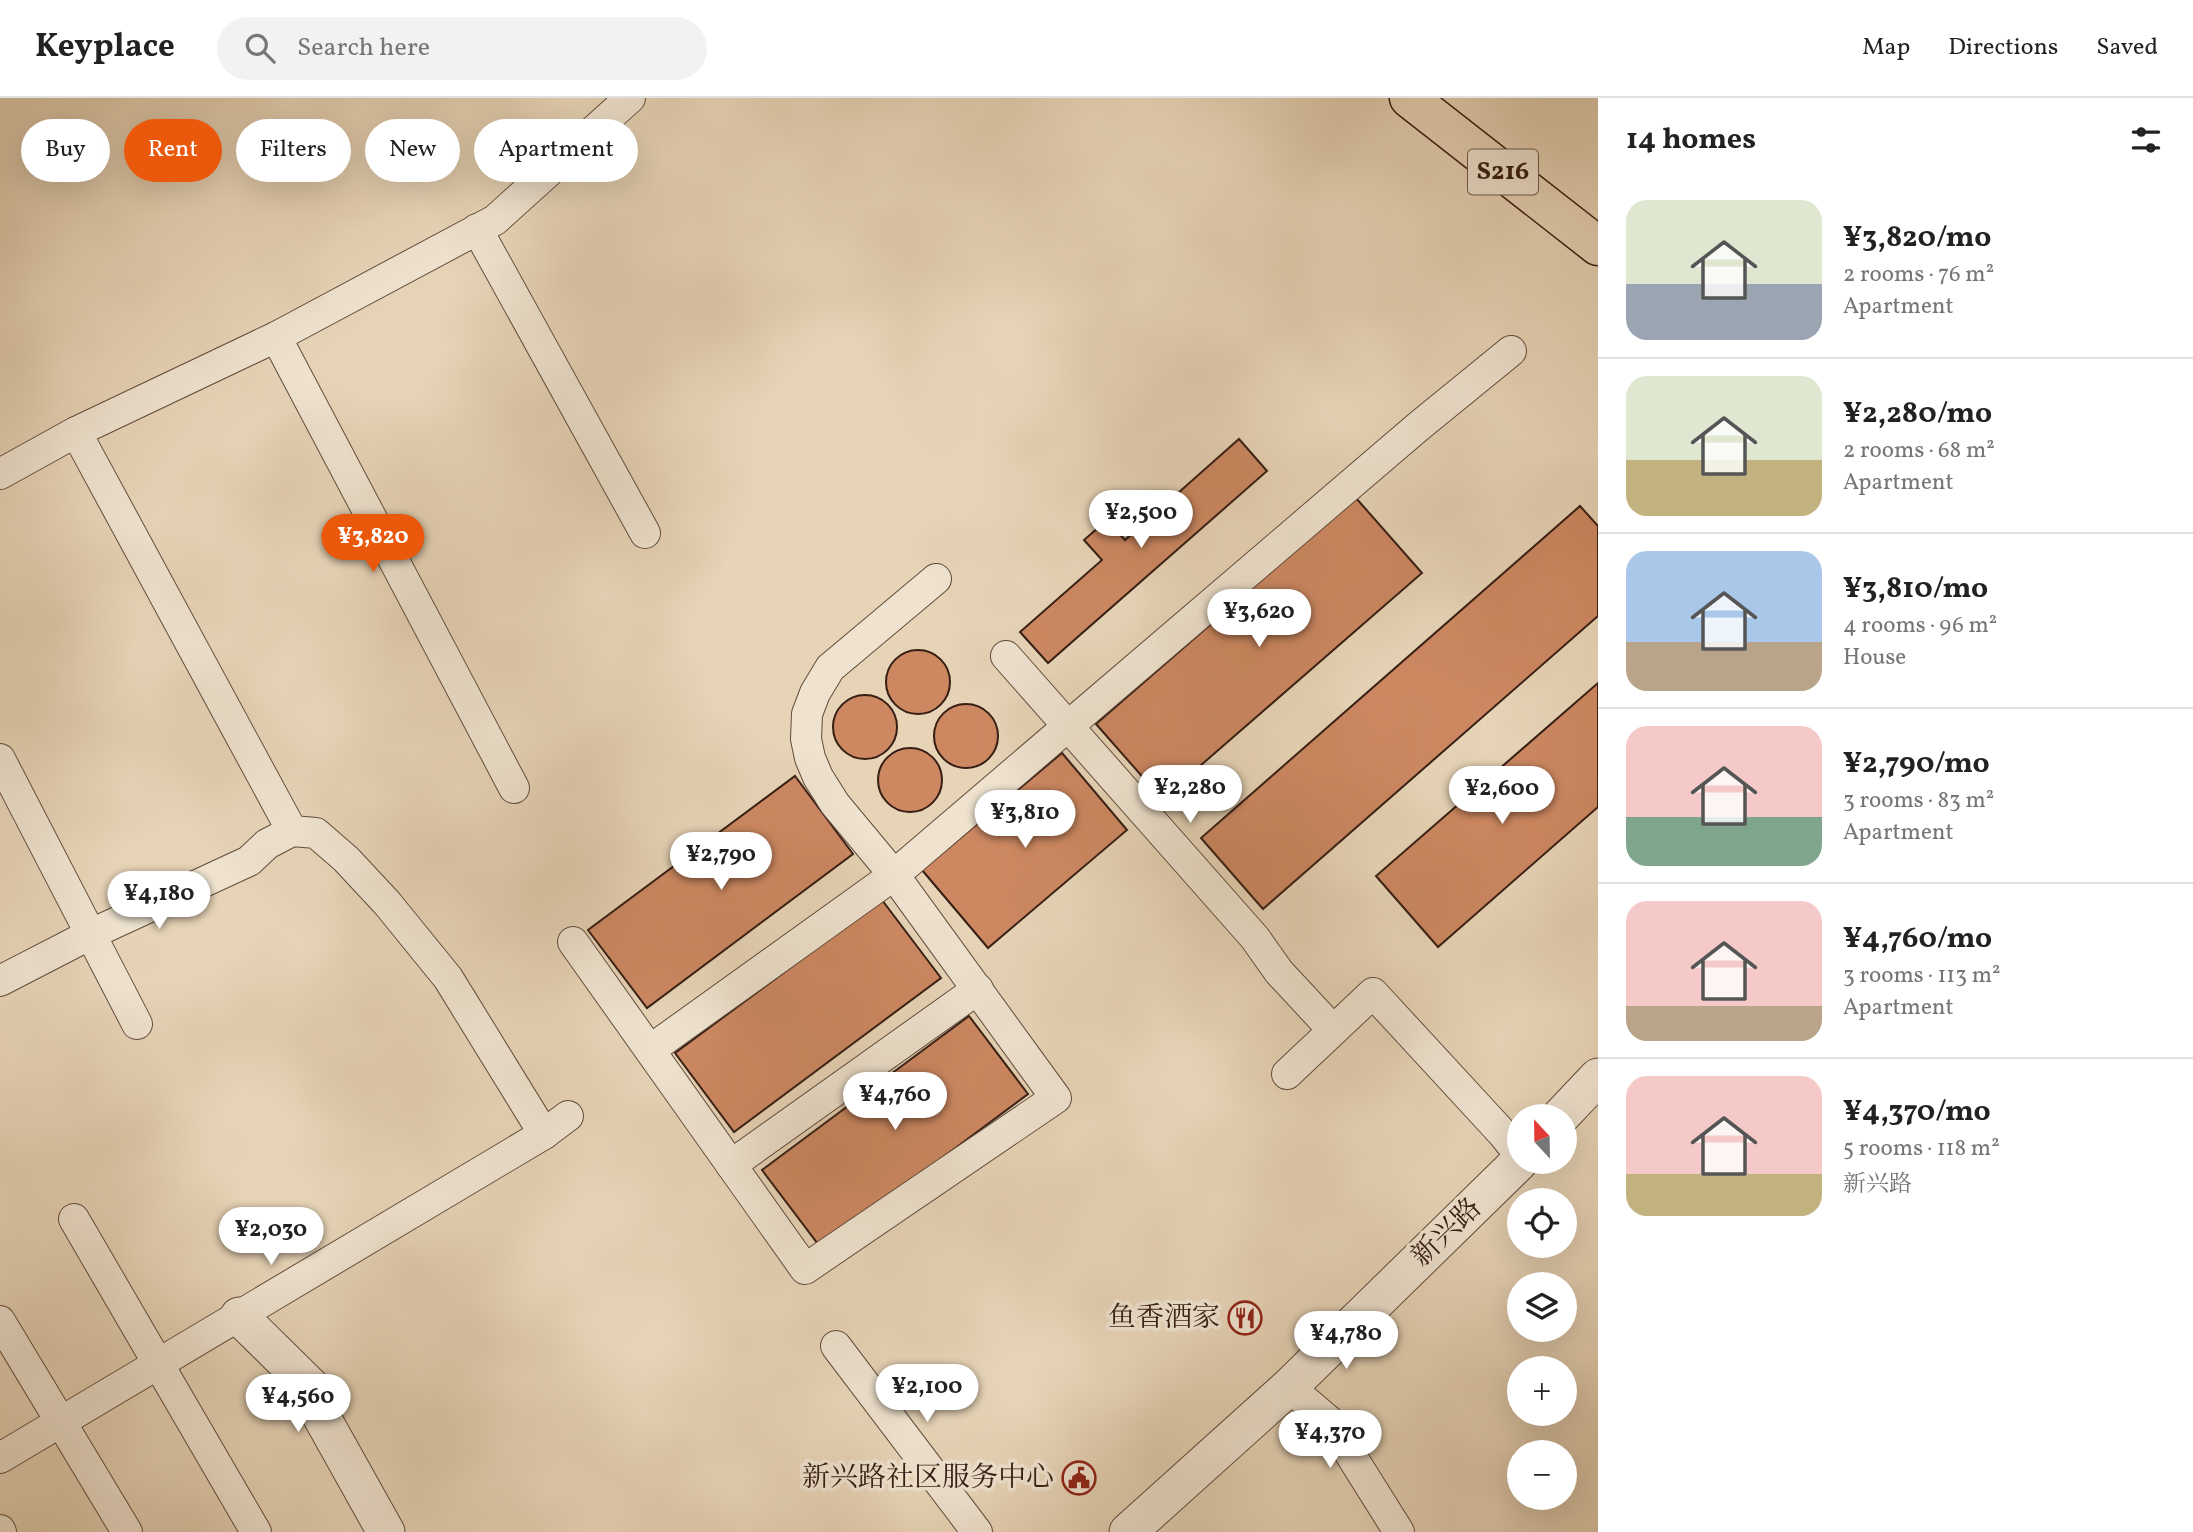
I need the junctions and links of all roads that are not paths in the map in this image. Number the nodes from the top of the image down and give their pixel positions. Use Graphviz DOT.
graph roads {
  1 [pos="630,98"];
  2 [pos="1409,98"];
  3 [pos="477,229"];
  4 [pos="1598,246"];
  5 [pos="276,337"];
  6 [pos="1511,351"];
  7 [pos="76,432"];
  8 [pos="0,474"];
  9 [pos="645,533"];
  10 [pos="936,579"];
  11 [pos="1006,656"];
  12 [pos="1071,726"];
  13 [pos="0,759"];
  14 [pos="514,788"];
  15 [pos="292,831"];
  16 [pos="894,875"];
  17 [pos="91,934"];
  18 [pos="573,942"];
  19 [pos="0,981"];
  20 [pos="978,989"];
  21 [pos="137,1024"];
  22 [pos="1334,1030"];
  23 [pos="650,1050"];
  24 [pos="1287,1074"];
  25 [pos="1598,1077"];
  26 [pos="1572,1104"];
  27 [pos="568,1116"];
  28 [pos="544,1134"];
  29 [pos="1507,1139"];
  30 [pos="731,1165"];
  31 [pos="1507,1174"];
  32 [pos="74,1219"];
  33 [pos="239,1316"];
  34 [pos="0,1321"];
  35 [pos="836,1346"];
  36 [pos="158,1365"];
  37 [pos="1289,1387"];
  38 [pos="61,1423"];
  39 [pos="0,1458"];
  40 [pos="127,1532"];
  41 [pos="256,1532"];
  42 [pos="386,1532"];
  43 [pos="977,1532"];
  44 [pos="1128,1532"];
  45 [pos="1399,1532"];
  1 -- 3 [label="street"];
  2 -- 4 [label="main road, S216"];
  3 -- 5 [label="street"];
  3 -- 9 [label="street"];
  5 -- 7 [label="street"];
  5 -- 14 [label="street"];
  6 -- 12 [label="street"];
  7 -- 8 [label="street"];
  7 -- 15 [label="street"];
  10 -- 16 [label="street"];
  11 -- 12 [label="street"];
  12 -- 16 [label="street"];
  12 -- 22 [label="street"];
  13 -- 17 [label="street"];
  15 -- 17 [label="street"];
  15 -- 28 [label="street"];
  16 -- 20 [label="street"];
  16 -- 23 [label="street"];
  17 -- 19 [label="street"];
  17 -- 21 [label="street"];
  18 -- 23 [label="street"];
  20 -- 30 [label="street"];
  20 -- 30 [label="street"];
  22 -- 24 [label="street"];
  22 -- 29 [label="street"];
  23 -- 30 [label="street"];
  25 -- 26 [label="street"];
  27 -- 28 [label="street"];
  28 -- 33 [label="street"];
  31 -- 37 [label="street, 新兴路"];
  32 -- 36 [label="street"];
  33 -- 36 [label="street"];
  33 -- 42 [label="street"];
  34 -- 38 [label="street"];
  35 -- 43 [label="street"];
  36 -- 38 [label="street"];
  36 -- 41 [label="street"];
  37 -- 44 [label="street, 新兴路"];
  37 -- 45 [label="street"];
  38 -- 39 [label="street"];
  38 -- 40 [label="street"];
}
